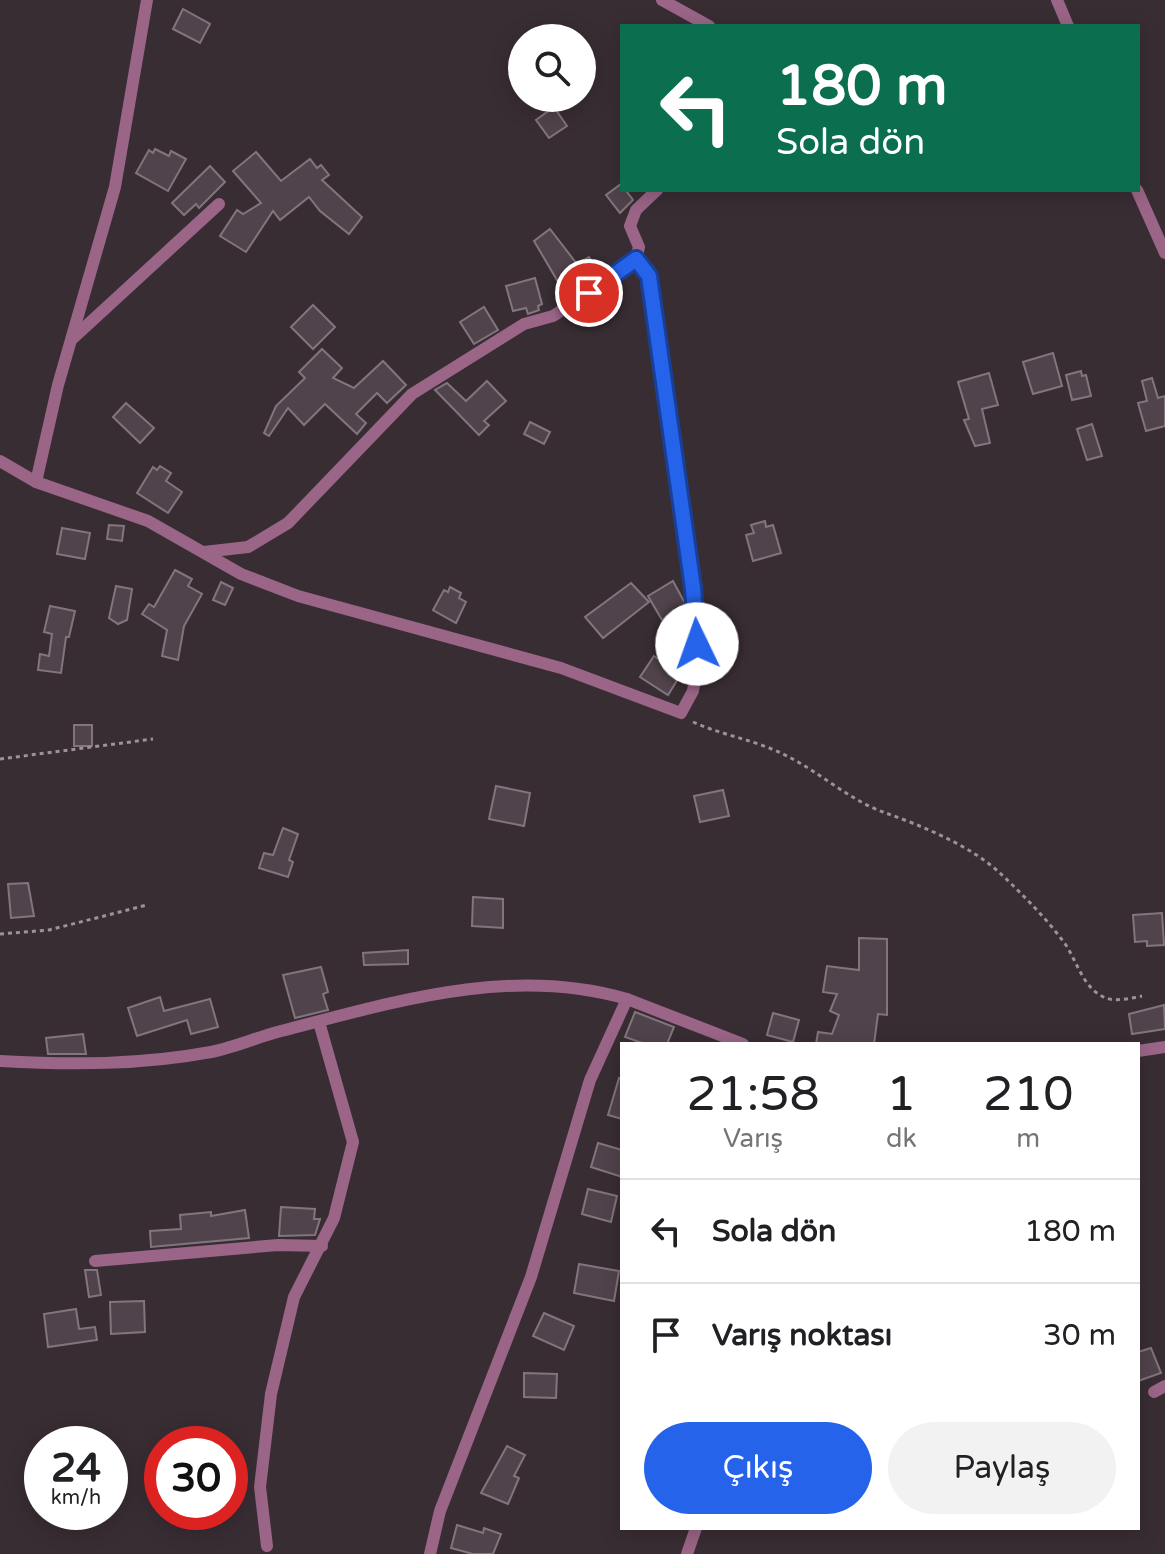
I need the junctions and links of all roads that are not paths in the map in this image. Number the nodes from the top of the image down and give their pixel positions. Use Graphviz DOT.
graph roads {
  1 [pos="147,0"];
  2 [pos="662,0"];
  3 [pos="1057,0"];
  4 [pos="705,24"];
  5 [pos="1067,24"];
  6 [pos="655,192"];
  7 [pos="1138,192"];
  8 [pos="219,204"];
  9 [pos="1165,253"];
  10 [pos="636,259"];
  11 [pos="71,341"];
  12 [pos="0,461"];
  13 [pos="36,482"];
  14 [pos="204,552"];
  15 [pos="627,999"];
  16 [pos="319,1022"];
  17 [pos="738,1042"];
  18 [pos="1165,1047"];
  19 [pos="1140,1051"];
  20 [pos="0,1061"];
  21 [pos="322,1246"];
  22 [pos="95,1261"];
  23 [pos="695,1530"];
  24 [pos="267,1546"];
  25 [pos="430,1554"];
  26 [pos="687,1554"];
  1 -- 11 [label="street"];
  2 -- 4 [label="street"];
  3 -- 5 [label="street"];
  6 -- 10 [label="street"];
  7 -- 9 [label="street"];
  8 -- 11 [label="street"];
  10 -- 14 [label="street"];
  10 -- 14 [label="street"];
  11 -- 13 [label="street"];
  12 -- 13 [label="street"];
  13 -- 14 [label="street"];
  15 -- 16 [label="street"];
  15 -- 17 [label="street"];
  15 -- 25 [label="street"];
  16 -- 20 [label="street"];
  16 -- 21 [label="street"];
  18 -- 19 [label="street"];
  21 -- 22 [label="street"];
  21 -- 24 [label="street"];
  23 -- 26 [label="street"];
}
